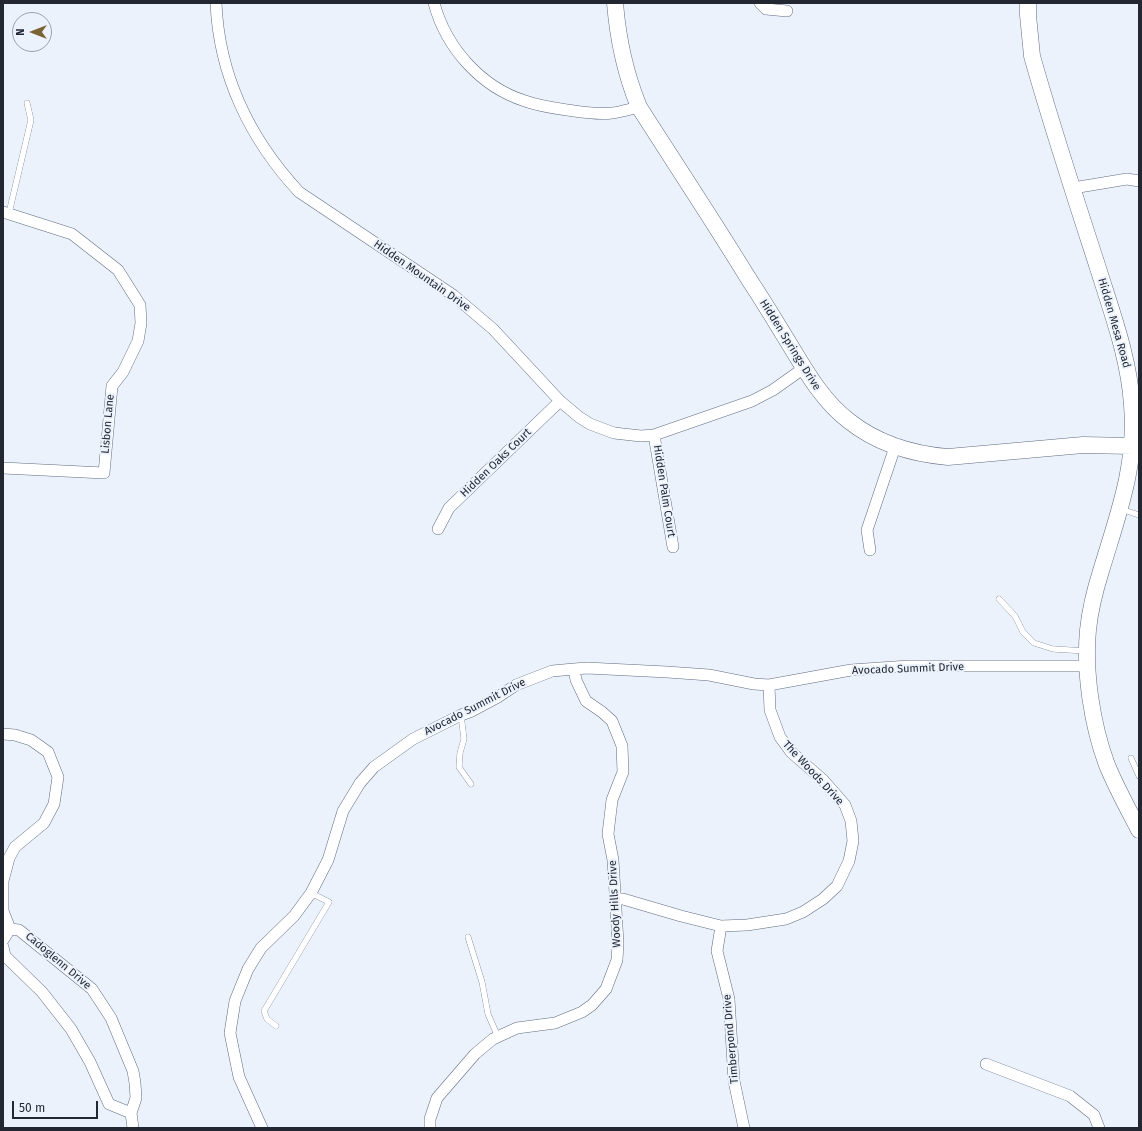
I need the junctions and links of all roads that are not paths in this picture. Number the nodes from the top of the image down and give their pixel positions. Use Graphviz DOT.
graph roads {
  1 [pos="216,3"];
  2 [pos="434,3"];
  3 [pos="615,3"];
  4 [pos="760,3"];
  5 [pos="1028,3"];
  6 [pos="787,11"];
  7 [pos="27,103"];
  8 [pos="639,107"];
  9 [pos="1139,181"];
  10 [pos="1073,188"];
  11 [pos="6,213"];
  12 [pos="804,368"];
  13 [pos="560,401"];
  14 [pos="654,435"];
  15 [pos="1132,446"];
  16 [pos="895,447"];
  17 [pos="3,468"];
  18 [pos="1121,508"];
  19 [pos="1139,515"];
  20 [pos="438,529"];
  21 [pos="673,547"];
  22 [pos="870,550"];
  23 [pos="999,599"];
  24 [pos="1088,659"];
  25 [pos="574,669"];
  26 [pos="769,685"];
  27 [pos="461,715"];
  28 [pos="3,734"];
  29 [pos="1130,758"];
  30 [pos="1139,776"];
  31 [pos="471,784"];
  32 [pos="1139,830"];
  33 [pos="311,893"];
  34 [pos="615,899"];
  35 [pos="721,926"];
  36 [pos="10,929"];
  37 [pos="468,937"];
  38 [pos="3,940"];
  39 [pos="3,947"];
  40 [pos="276,1026"];
  41 [pos="498,1037"];
  42 [pos="986,1064"];
  43 [pos="131,1113"];
  44 [pos="133,1128"];
  45 [pos="262,1128"];
  46 [pos="430,1128"];
  47 [pos="744,1128"];
  48 [pos="1099,1128"];
  1 -- 13 [label="street, Hidden Mountain Drive"];
  2 -- 8 [label="street"];
  3 -- 8 [label="street, Hidden Springs Drive"];
  4 -- 6 [label="street"];
  5 -- 10 [label="street, Hidden Mesa Road"];
  7 -- 11 [label="lane, Lisbon Lane"];
  8 -- 12 [label="street, Hidden Springs Drive"];
  9 -- 10 [label="street"];
  10 -- 15 [label="street, Hidden Mesa Road"];
  11 -- 17 [label="street, Lisbon Lane"];
  12 -- 14 [label="street, Hidden Mountain Drive"];
  12 -- 16 [label="street, Hidden Springs Drive"];
  13 -- 14 [label="street, Hidden Mountain Drive"];
  13 -- 20 [label="street, Hidden Oaks Court"];
  14 -- 21 [label="street, Hidden Palm Court"];
  15 -- 16 [label="street, Hidden Springs Drive"];
  15 -- 18 [label="street, Hidden Mesa Road"];
  16 -- 22 [label="street"];
  18 -- 19 [label="lane"];
  18 -- 24 [label="street, Hidden Mesa Road"];
  23 -- 24 [label="lane"];
  24 -- 26 [label="street, Avocado Summit Drive"];
  24 -- 32 [label="street, Hidden Mesa Road"];
  25 -- 26 [label="street, Avocado Summit Drive"];
  25 -- 27 [label="street, Avocado Summit Drive"];
  25 -- 34 [label="street, Woody Hills Drive"];
  26 -- 35 [label="street, The Woods Drive"];
  27 -- 31 [label="lane"];
  27 -- 33 [label="street, Avocado Summit Drive"];
  28 -- 36 [label="street"];
  29 -- 30 [label="lane"];
  33 -- 40 [label="lane"];
  33 -- 45 [label="street, Avocado Summit Drive"];
  34 -- 35 [label="street, The Woods Drive"];
  34 -- 41 [label="street, Woody Hills Drive"];
  35 -- 47 [label="street, Timberpond Drive"];
  36 -- 38 [label="street"];
  36 -- 43 [label="street, Cadoglenn Drive"];
  37 -- 41 [label="lane"];
  39 -- 43 [label="street"];
  41 -- 46 [label="street, Woody Hills Drive"];
  42 -- 48 [label="street"];
  43 -- 44 [label="street, Cadoglenn Drive"];
}
